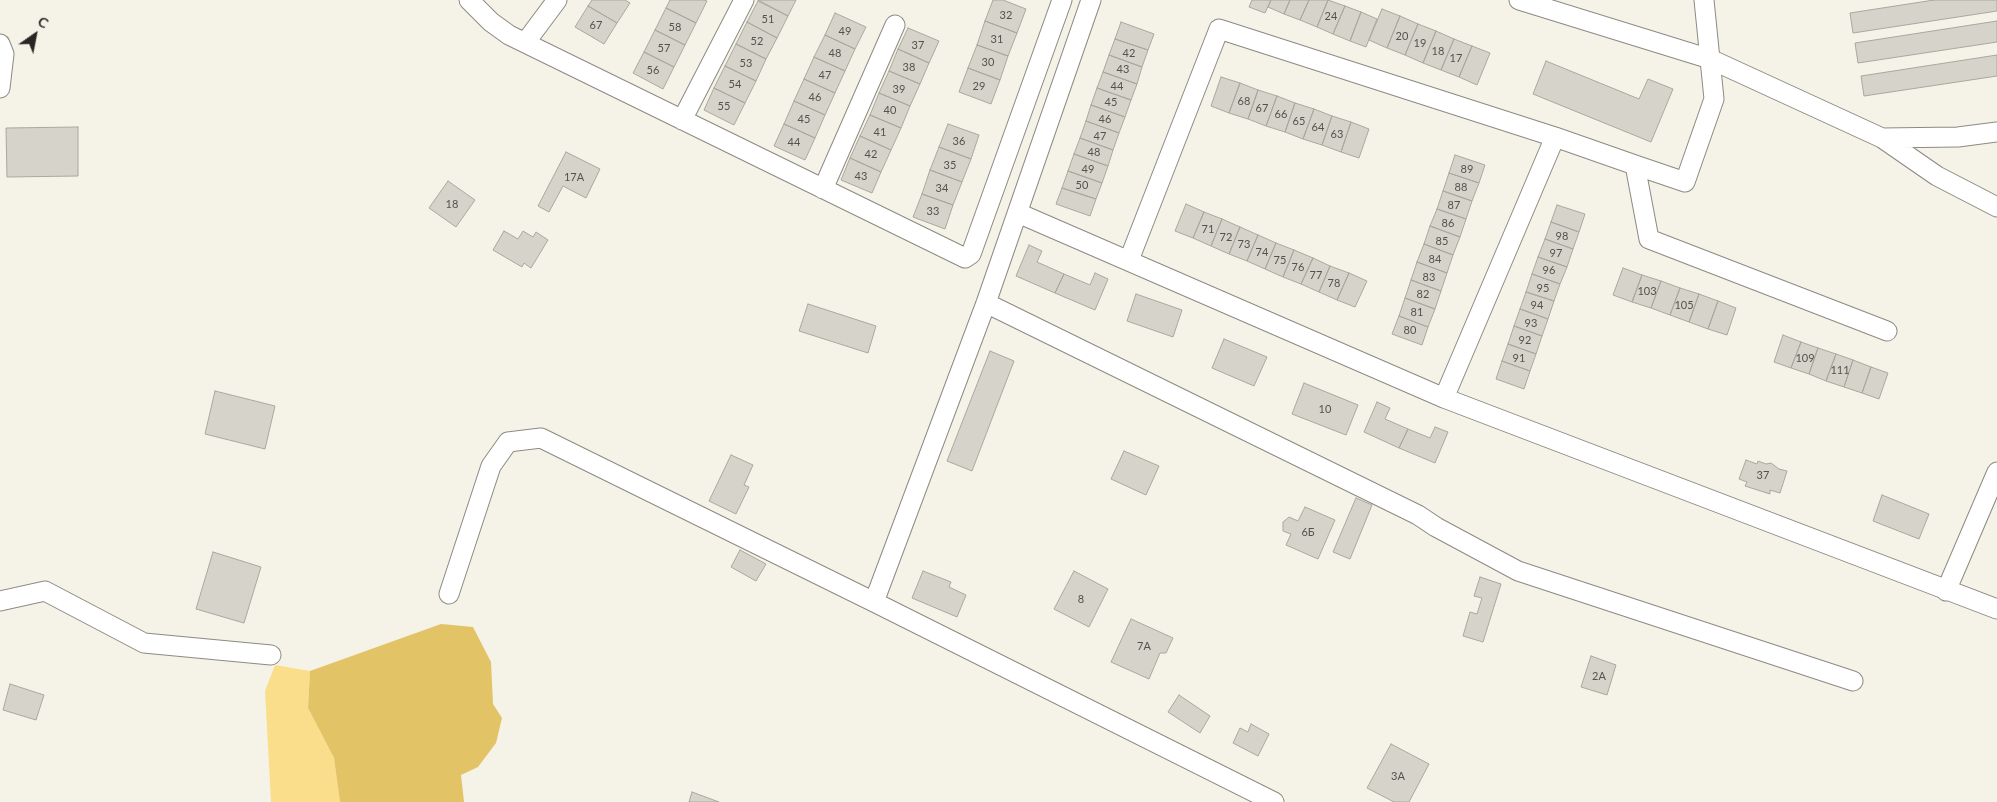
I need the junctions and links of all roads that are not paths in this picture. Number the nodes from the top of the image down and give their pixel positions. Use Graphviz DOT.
graph roads {
  1 [pos="469,0"];
  2 [pos="557,0"];
  3 [pos="744,0"];
  4 [pos="1062,0"];
  5 [pos="1091,0"];
  6 [pos="1519,0"];
  7 [pos="1704,0"];
  8 [pos="896,25"];
  9 [pos="525,43"];
  10 [pos="0,44"];
  11 [pos="1710,59"];
  12 [pos="0,88"];
  13 [pos="682,120"];
  14 [pos="1997,132"];
  15 [pos="1555,136"];
  16 [pos="1882,138"];
  17 [pos="1635,165"];
  18 [pos="823,189"];
  19 [pos="1997,206"];
  20 [pos="1018,213"];
  21 [pos="1129,260"];
  22 [pos="986,303"];
  23 [pos="1887,331"];
  24 [pos="1444,398"];
  25 [pos="1997,472"];
  26 [pos="1946,591"];
  27 [pos="449,594"];
  28 [pos="0,601"];
  29 [pos="874,602"];
  30 [pos="1997,609"];
  31 [pos="271,654"];
  32 [pos="1853,681"];
  33 [pos="1274,802"];
  1 -- 9 [label="street"];
  2 -- 9 [label="street"];
  3 -- 13 [label="street"];
  4 -- 18 [label="street"];
  5 -- 20 [label="street"];
  6 -- 11 [label="street"];
  7 -- 11 [label="street"];
  8 -- 18 [label="street"];
  9 -- 13 [label="street"];
  10 -- 12 [label="street"];
  11 -- 16 [label="street"];
  11 -- 17 [label="street"];
  13 -- 18 [label="street"];
  14 -- 16 [label="street"];
  15 -- 17 [label="street"];
  15 -- 21 [label="street"];
  15 -- 24 [label="street"];
  16 -- 19 [label="street"];
  17 -- 23 [label="street"];
  20 -- 21 [label="street"];
  20 -- 22 [label="street"];
  21 -- 24 [label="street"];
  22 -- 29 [label="street"];
  22 -- 32 [label="street"];
  24 -- 26 [label="street"];
  25 -- 26 [label="street"];
  26 -- 30 [label="street"];
  27 -- 29 [label="street"];
  28 -- 31 [label="street"];
  29 -- 33 [label="street"];
}
